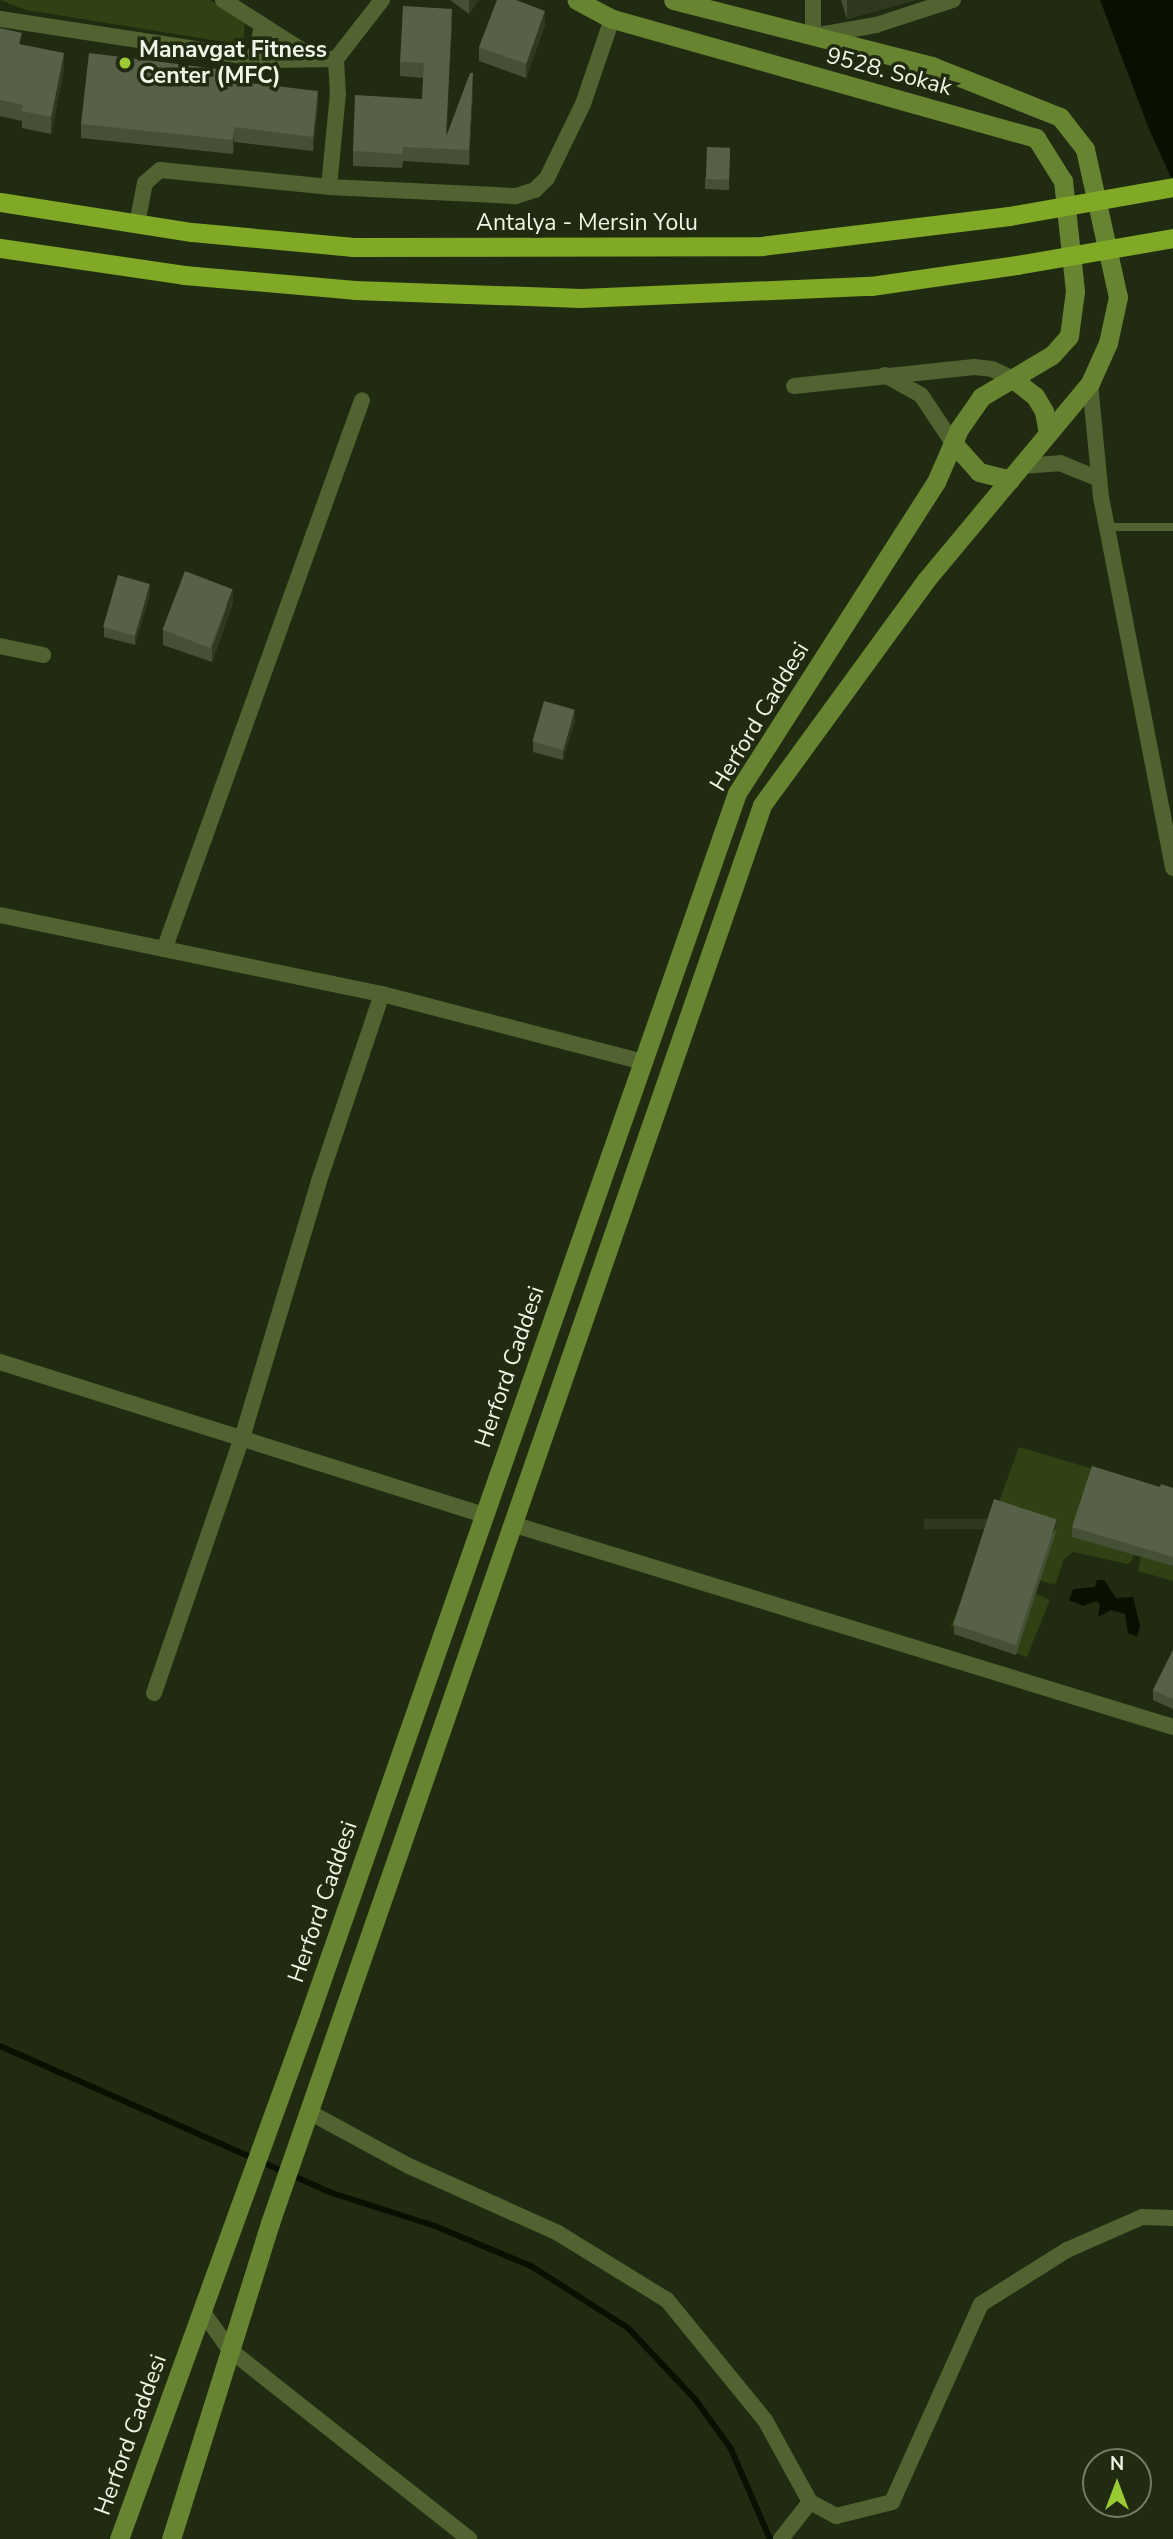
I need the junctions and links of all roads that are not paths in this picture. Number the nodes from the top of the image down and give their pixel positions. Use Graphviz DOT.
graph roads {
  1 [pos="223,0"];
  2 [pos="382,0"];
  3 [pos="577,0"];
  4 [pos="673,0"];
  5 [pos="813,0"];
  6 [pos="953,0"];
  7 [pos="0,19"];
  8 [pos="612,19"];
  9 [pos="262,25"];
  10 [pos="813,37"];
  11 [pos="256,58"];
  12 [pos="314,58"];
  13 [pos="336,59"];
  14 [pos="329,187"];
  15 [pos="1173,187"];
  16 [pos="0,202"];
  17 [pos="137,224"];
  18 [pos="1173,238"];
  19 [pos="0,248"];
  20 [pos="1075,291"];
  21 [pos="1118,297"];
  22 [pos="885,375"];
  23 [pos="1013,379"];
  24 [pos="1090,383"];
  25 [pos="794,386"];
  26 [pos="362,400"];
  27 [pos="1048,434"];
  28 [pos="953,443"];
  29 [pos="1015,473"];
  30 [pos="1099,479"];
  31 [pos="1108,527"];
  32 [pos="1173,527"];
  33 [pos="0,646"];
  34 [pos="43,655"];
  35 [pos="1173,868"];
  36 [pos="0,915"];
  37 [pos="165,947"];
  38 [pos="382,994"];
  39 [pos="643,1062"];
  40 [pos="0,1362"];
  41 [pos="242,1438"];
  42 [pos="484,1515"];
  43 [pos="512,1524"];
  44 [pos="155,1693"];
  45 [pos="1173,1727"];
  46 [pos="308,2115"];
  47 [pos="1173,2218"];
  48 [pos="202,2311"];
  49 [pos="230,2350"];
  50 [pos="810,2502"];
  51 [pos="176,2533"];
  52 [pos="784,2536"];
  53 [pos="119,2539"];
  54 [pos="469,2539"];
  1 -- 9 [label="street"];
  2 -- 13 [label="street"];
  3 -- 8 [label="main road, 9528. Sokak"];
  4 -- 10 [label="main road, 9528. Sokak"];
  5 -- 10 [label="street"];
  6 -- 10 [label="street"];
  7 -- 11 [label="street"];
  8 -- 14 [label="street"];
  8 -- 20 [label="main road, 9528. Sokak"];
  9 -- 11 [label="street"];
  9 -- 12 [label="street"];
  10 -- 21 [label="main road, 9528. Sokak"];
  11 -- 12 [label="street"];
  12 -- 13 [label="street"];
  13 -- 14 [label="street"];
  14 -- 17 [label="street"];
  15 -- 17 [label="highway, Antalya - Mersin Yolu, bridge"];
  16 -- 17 [label="highway, Antalya - Mersin Yolu"];
  18 -- 19 [label="highway, bridge"];
  20 -- 23 [label="main road, Herford Caddesi"];
  21 -- 24 [label="main road, Herford Caddesi"];
  22 -- 23 [label="street"];
  22 -- 25 [label="street"];
  22 -- 28 [label="street"];
  23 -- 27 [label="main road"];
  23 -- 28 [label="main road, Herford Caddesi"];
  24 -- 27 [label="main road, Herford Caddesi"];
  24 -- 30 [label="street"];
  26 -- 37 [label="street"];
  27 -- 29 [label="main road, Herford Caddesi"];
  28 -- 29 [label="main road"];
  28 -- 39 [label="main road, Herford Caddesi"];
  29 -- 30 [label="street"];
  29 -- 43 [label="main road, Herford Caddesi"];
  30 -- 31 [label="street"];
  31 -- 32 [label="lane"];
  31 -- 35 [label="street"];
  33 -- 34 [label="street"];
  36 -- 37 [label="street"];
  37 -- 38 [label="street"];
  38 -- 39 [label="street"];
  38 -- 41 [label="street"];
  39 -- 42 [label="main road, Herford Caddesi"];
  40 -- 41 [label="street"];
  41 -- 42 [label="street"];
  41 -- 44 [label="street"];
  42 -- 48 [label="main road, Herford Caddesi"];
  43 -- 45 [label="street"];
  43 -- 46 [label="main road, Herford Caddesi"];
  46 -- 49 [label="main road, Herford Caddesi"];
  46 -- 50 [label="street"];
  47 -- 50 [label="street"];
  48 -- 49 [label="street"];
  48 -- 53 [label="main road, Herford Caddesi"];
  49 -- 51 [label="main road, Herford Caddesi"];
  49 -- 54 [label="street"];
  50 -- 52 [label="street"];
}
